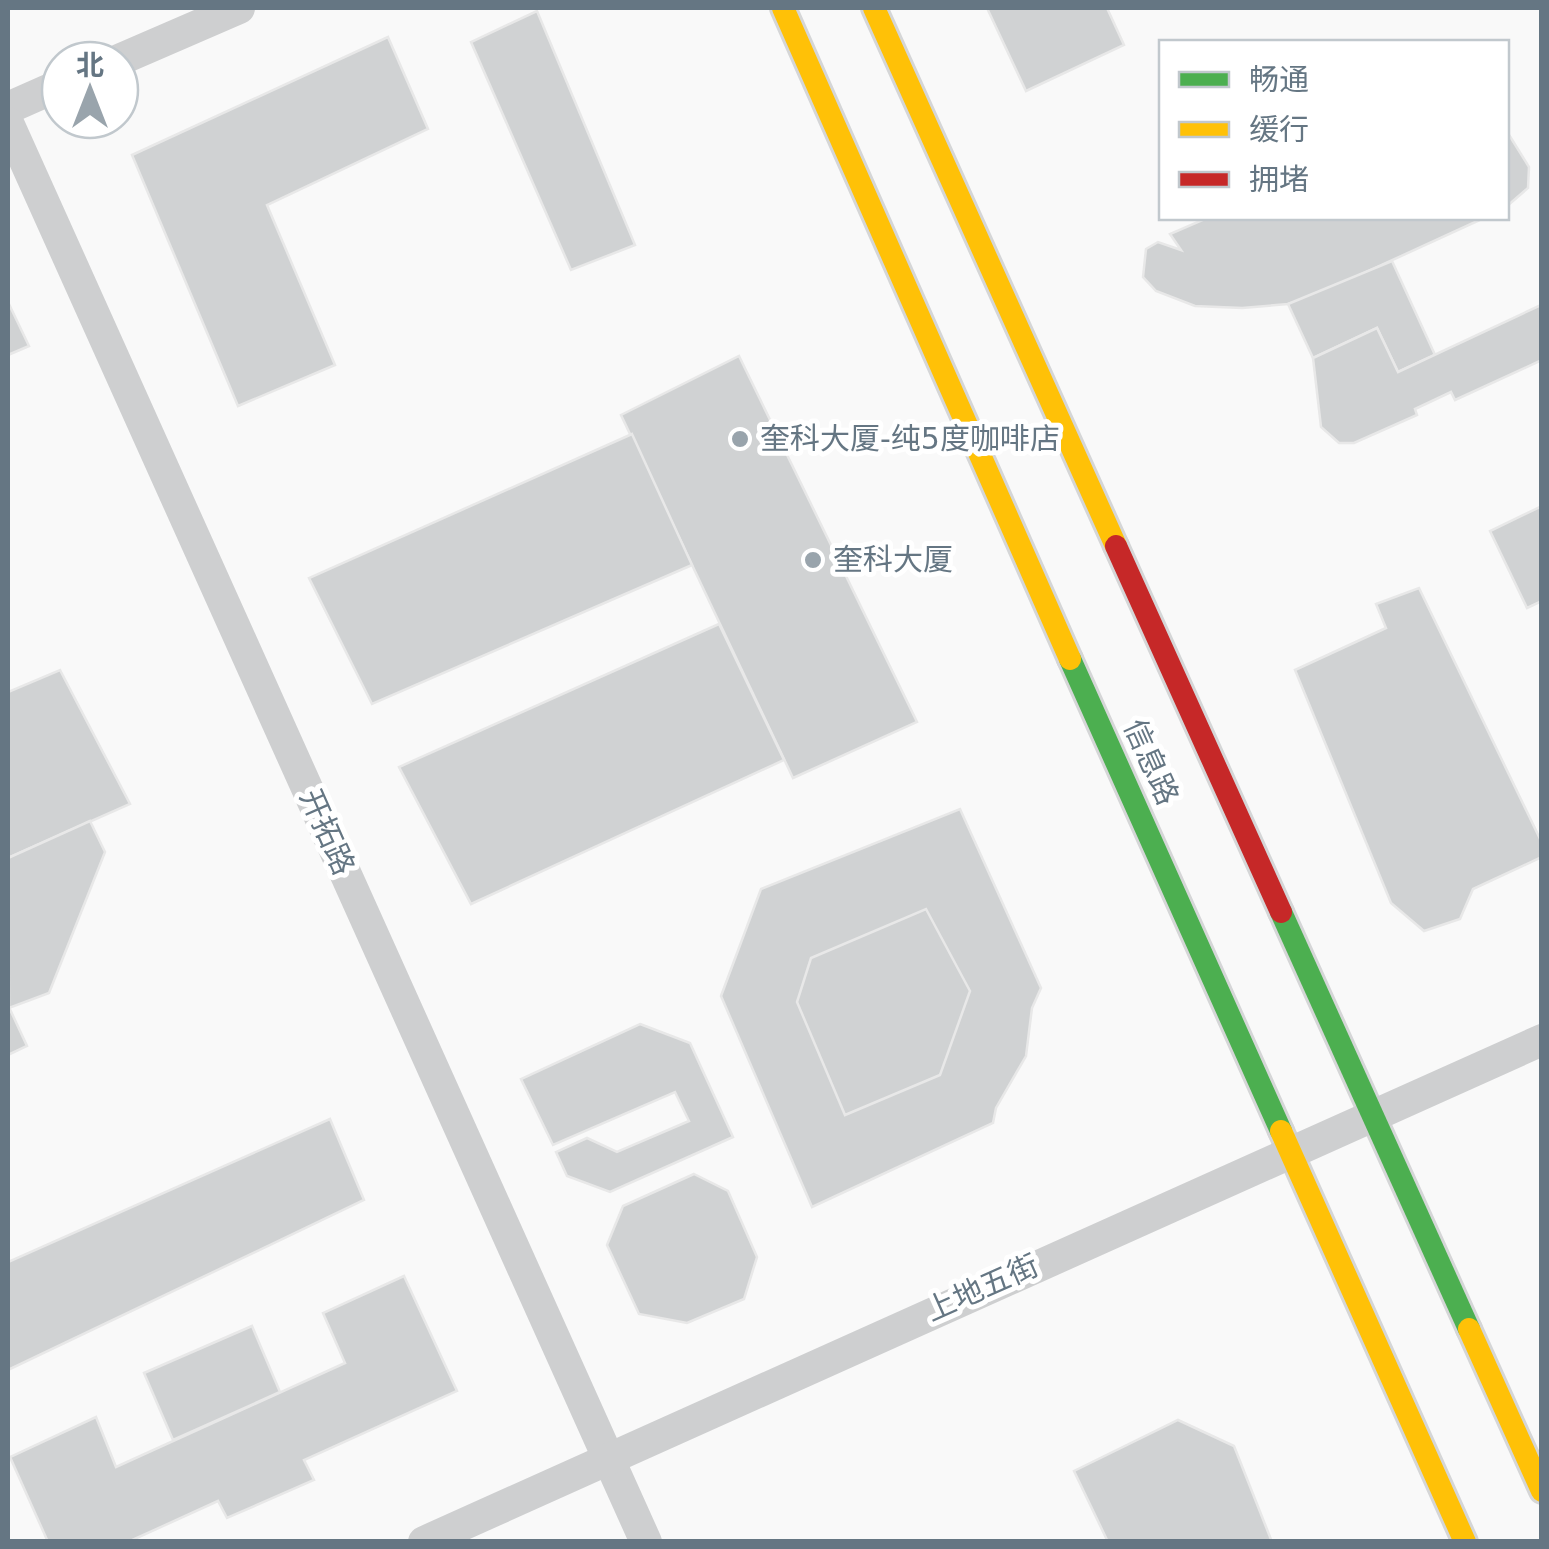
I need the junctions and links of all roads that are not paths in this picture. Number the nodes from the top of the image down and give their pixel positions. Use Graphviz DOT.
graph roads {
  1 [pos="239,8"];
  2 [pos="783,8"];
  3 [pos="874,8"];
  4 [pos="140,51"];
  5 [pos="40,94"];
  6 [pos="8,108"];
  7 [pos="8,124"];
  8 [pos="1542,1040"];
  9 [pos="1372,1114"];
  10 [pos="1290,1150"];
  11 [pos="609,1457"];
  12 [pos="1542,1491"];
  13 [pos="424,1542"];
  14 [pos="646,1542"];
  15 [pos="1465,1542"];
  1 -- 4 [label="street"];
  2 -- 10 [label="main road, 信息路"];
  3 -- 9 [label="main road, 信息路"];
  5 -- 6 [label="street"];
  7 -- 11 [label="street, 开拓路"];
  8 -- 9 [label="street, 上地五街"];
  9 -- 10 [label="street, 上地五街"];
  9 -- 12 [label="main road, 信息路"];
  10 -- 11 [label="street, 上地五街"];
  10 -- 15 [label="main road, 信息路"];
  11 -- 13 [label="street, 上地五街"];
  11 -- 14 [label="street, 开拓路"];
}
